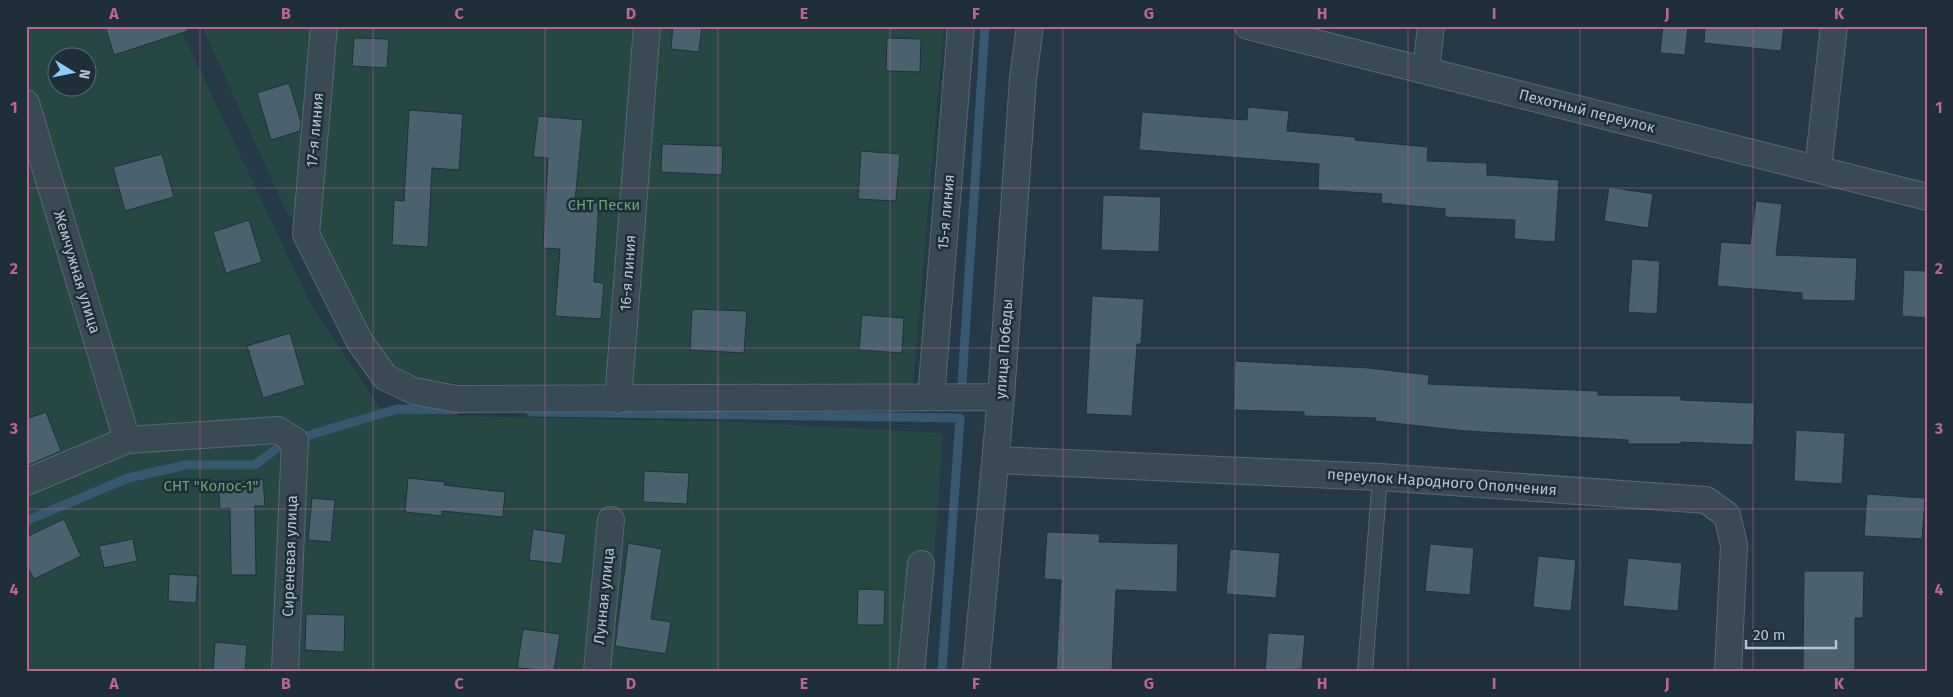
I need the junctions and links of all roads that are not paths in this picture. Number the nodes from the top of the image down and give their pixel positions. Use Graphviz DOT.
graph roads {
  1 [pos="324,26"];
  2 [pos="647,26"];
  3 [pos="961,26"];
  4 [pos="1030,26"];
  5 [pos="1248,26"];
  6 [pos="1431,26"];
  7 [pos="1834,26"];
  8 [pos="1426,70"];
  9 [pos="26,103"];
  10 [pos="1818,169"];
  11 [pos="1927,197"];
  12 [pos="931,397"];
  13 [pos="1001,397"];
  14 [pos="618,400"];
  15 [pos="127,440"];
  16 [pos="996,460"];
  17 [pos="1380,477"];
  18 [pos="26,482"];
  19 [pos="611,520"];
  20 [pos="921,564"];
  21 [pos="285,671"];
  22 [pos="597,671"];
  23 [pos="911,671"];
  24 [pos="976,671"];
  25 [pos="1365,671"];
  26 [pos="1728,671"];
  1 -- 14 [label="street, 17-я линия"];
  2 -- 14 [label="street, 16-я линия"];
  3 -- 12 [label="street, 15-я линия"];
  4 -- 13 [label="street, улица Победы"];
  5 -- 8 [label="street, Пехотный переулок"];
  6 -- 8 [label="street"];
  7 -- 10 [label="street"];
  8 -- 10 [label="street, Пехотный переулок"];
  9 -- 15 [label="street, Жемчужная улица"];
  10 -- 11 [label="street, Пехотный переулок"];
  12 -- 13 [label="street"];
  12 -- 14 [label="street"];
  13 -- 16 [label="street, улица Победы"];
  15 -- 18 [label="street"];
  15 -- 21 [label="street, Сиреневая улица"];
  16 -- 17 [label="street, переулок Народного Ополчения"];
  16 -- 24 [label="street, улица Победы"];
  17 -- 25 [label="lane"];
  17 -- 26 [label="street, переулок Народного Ополчения"];
  19 -- 22 [label="street, Лунная улица"];
  20 -- 23 [label="street"];
}
